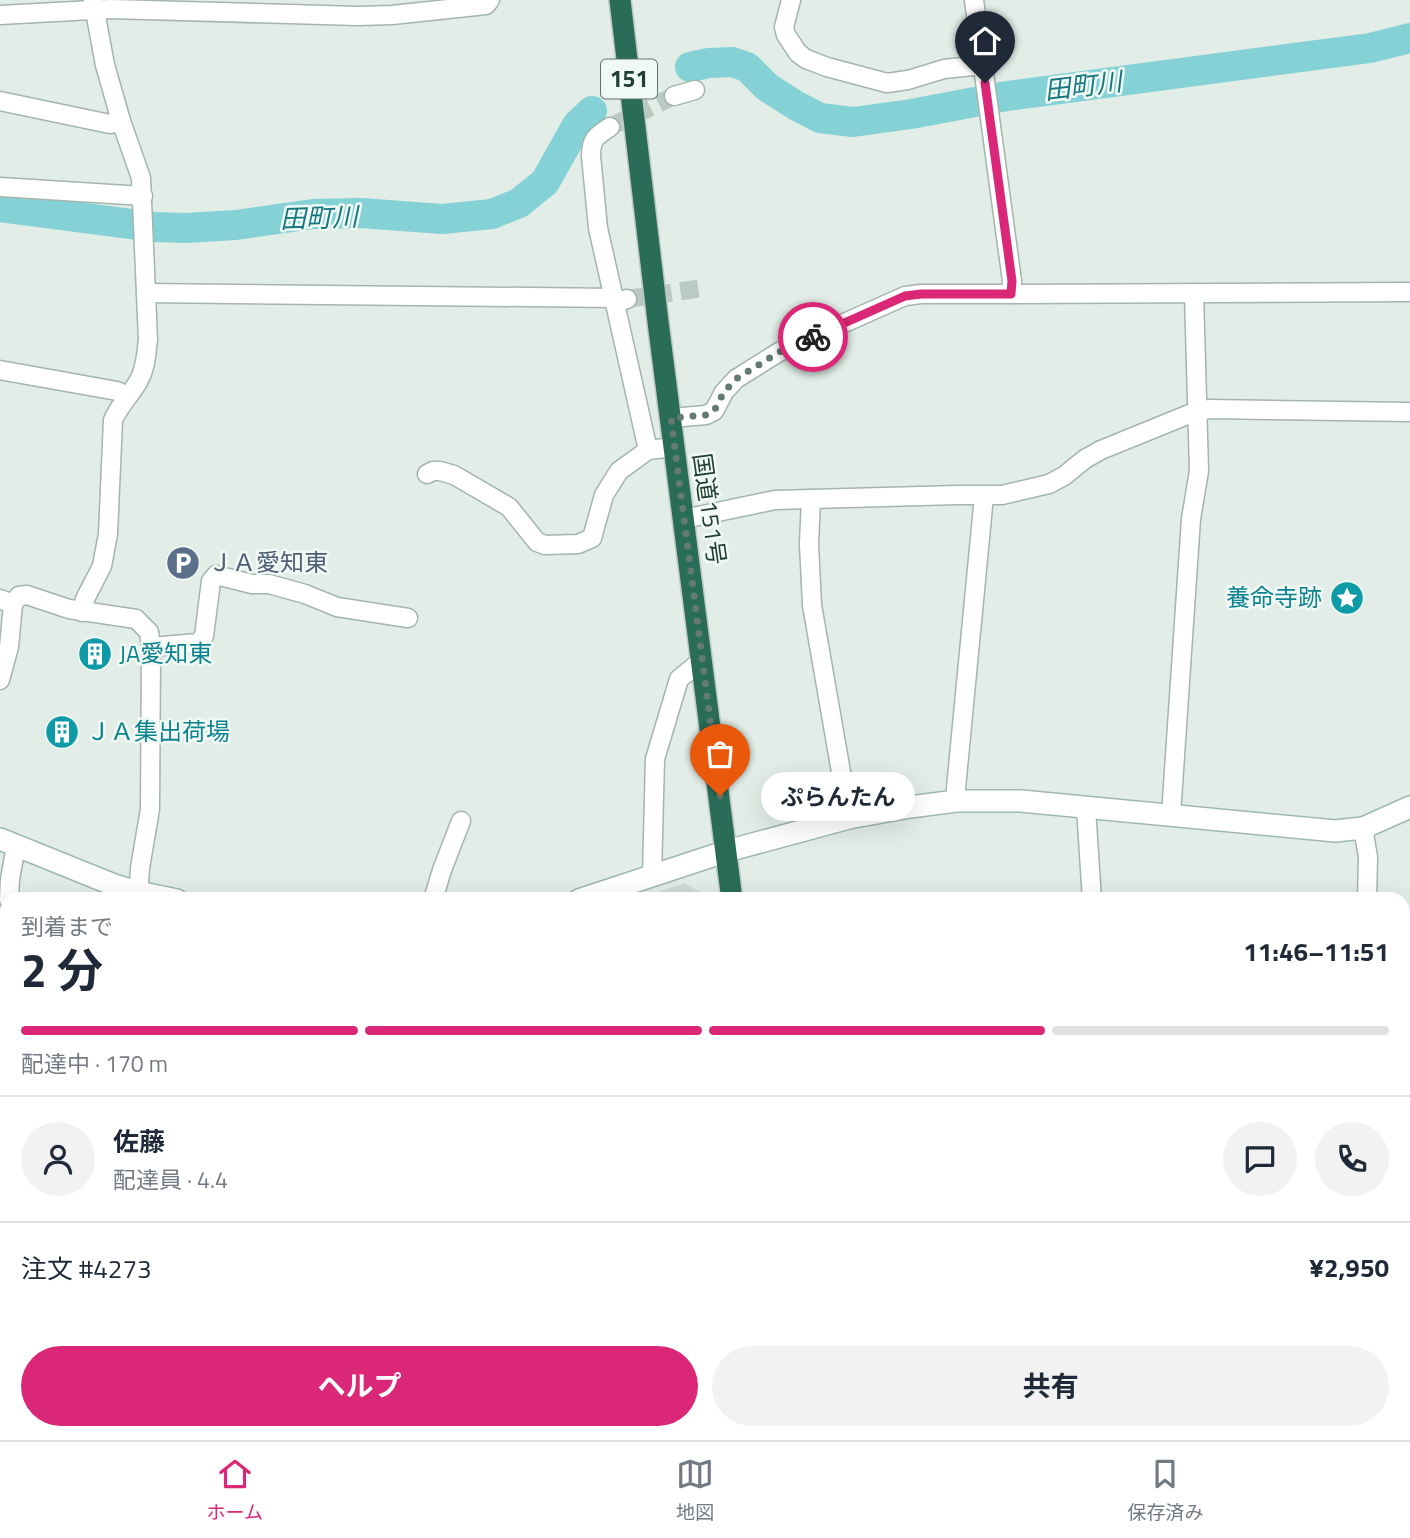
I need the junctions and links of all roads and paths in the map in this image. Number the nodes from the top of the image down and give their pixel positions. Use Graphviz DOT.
graph roads {
  1 [pos="490,0"];
  2 [pos="620,0"];
  3 [pos="791,0"];
  4 [pos="974,0"];
  5 [pos="94,5"];
  6 [pos="225,7"];
  7 [pos="357,8"];
  8 [pos="0,15"];
  9 [pos="984,74"];
  10 [pos="695,90"];
  11 [pos="674,96"];
  12 [pos="0,101"];
  13 [pos="121,121"];
  14 [pos="610,127"];
  15 [pos="0,187"];
  16 [pos="142,203"];
  17 [pos="1410,292"];
  18 [pos="146,293"];
  19 [pos="1194,293"];
  20 [pos="1011,294"];
  21 [pos="621,299"];
  22 [pos="0,370"];
  23 [pos="127,397"];
  24 [pos="1197,411"];
  25 [pos="1410,412"];
  26 [pos="671,418"];
  27 [pos="674,447"];
  28 [pos="648,450"];
  29 [pos="427,474"];
  30 [pos="984,496"];
  31 [pos="811,499"];
  32 [pos="684,519"];
  33 [pos="7,601"];
  34 [pos="82,612"];
  35 [pos="408,618"];
  36 [pos="151,647"];
  37 [pos="702,660"];
  38 [pos="0,680"];
  39 [pos="956,801"];
  40 [pos="1410,807"];
  41 [pos="1086,808"];
  42 [pos="1171,815"];
  43 [pos="849,818"];
  44 [pos="461,821"];
  45 [pos="1363,828"];
  46 [pos="8,843"];
  47 [pos="727,851"];
  48 [pos="652,876"];
  49 [pos="9,892"];
  50 [pos="129,892"];
  51 [pos="138,892"];
  52 [pos="435,892"];
  53 [pos="603,892"];
  54 [pos="732,892"];
  55 [pos="1091,892"];
  56 [pos="1367,892"];
  1 -- 7 [label="street"];
  2 -- 26 [label="highway, 国道151号 / 151"];
  3 -- 9 [label="street"];
  4 -- 9 [label="street"];
  5 -- 6 [label="street"];
  5 -- 8 [label="street"];
  5 -- 13 [label="street"];
  6 -- 7 [label="street"];
  9 -- 20 [label="street"];
  10 -- 11 [label="street"];
  12 -- 13 [label="street"];
  13 -- 16 [label="street"];
  14 -- 21 [label="street"];
  15 -- 16 [label="street"];
  16 -- 18 [label="street"];
  17 -- 19 [label="street"];
  18 -- 21 [label="street"];
  18 -- 23 [label="street"];
  19 -- 20 [label="street"];
  19 -- 24 [label="street"];
  20 -- 26 [label="street"];
  21 -- 28 [label="street"];
  22 -- 23 [label="street"];
  23 -- 34 [label="street"];
  24 -- 25 [label="street"];
  24 -- 30 [label="street"];
  24 -- 42 [label="street"];
  26 -- 27 [label="highway, 国道151号 / 151"];
  27 -- 28 [label="street"];
  27 -- 32 [label="highway, 国道151号 / 151"];
  28 -- 29 [label="street"];
  30 -- 31 [label="street"];
  30 -- 39 [label="street"];
  31 -- 32 [label="street"];
  31 -- 43 [label="street"];
  32 -- 37 [label="highway, 国道151号 / 151"];
  33 -- 34 [label="street"];
  33 -- 38 [label="street"];
  34 -- 36 [label="street"];
  35 -- 36 [label="street"];
  36 -- 51 [label="street"];
  37 -- 47 [label="highway, 国道151号 / 151"];
  37 -- 48 [label="street"];
  39 -- 41 [label="street"];
  39 -- 43 [label="street"];
  40 -- 45 [label="street"];
  41 -- 42 [label="street"];
  41 -- 55 [label="street"];
  42 -- 45 [label="street"];
  43 -- 47 [label="street"];
  44 -- 52 [label="street"];
  45 -- 56 [label="street"];
  46 -- 49 [label="street"];
  46 -- 50 [label="street"];
  47 -- 48 [label="street"];
  47 -- 54 [label="highway, 国道151号 / 151"];
  48 -- 53 [label="street"];
}
